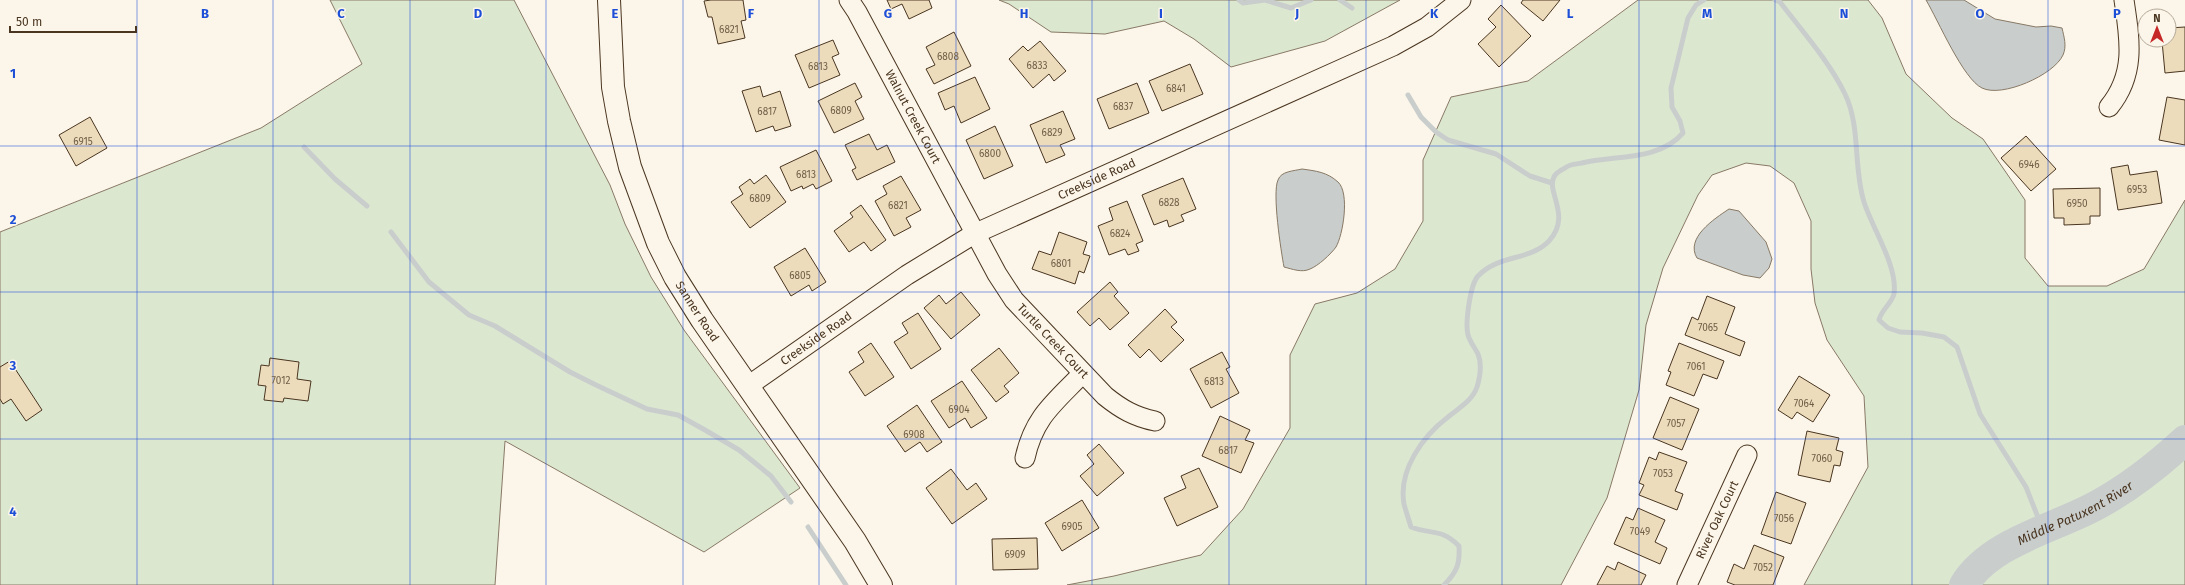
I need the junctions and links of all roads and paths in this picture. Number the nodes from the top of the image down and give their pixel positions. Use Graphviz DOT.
graph roads {
  1 [pos="609,0"];
  2 [pos="849,0"];
  3 [pos="1461,0"];
  4 [pos="2124,0"];
  5 [pos="2109,107"];
  6 [pos="974,234"];
  7 [pos="1082,374"];
  8 [pos="748,386"];
  9 [pos="1155,420"];
  10 [pos="1747,455"];
  11 [pos="1025,458"];
  12 [pos="881,585"];
  13 [pos="1687,585"];
  1 -- 8 [label="main road, Sanner Road"];
  2 -- 6 [label="street, Walnut Creek Court"];
  3 -- 6 [label="street, Creekside Road"];
  4 -- 5 [label="street"];
  6 -- 7 [label="street, Turtle Creek Court"];
  6 -- 8 [label="street, Creekside Road"];
  7 -- 9 [label="street, Turtle Creek Court"];
  7 -- 11 [label="street"];
  8 -- 12 [label="main road, Sanner Road"];
  10 -- 13 [label="street, River Oak Court"];
}
